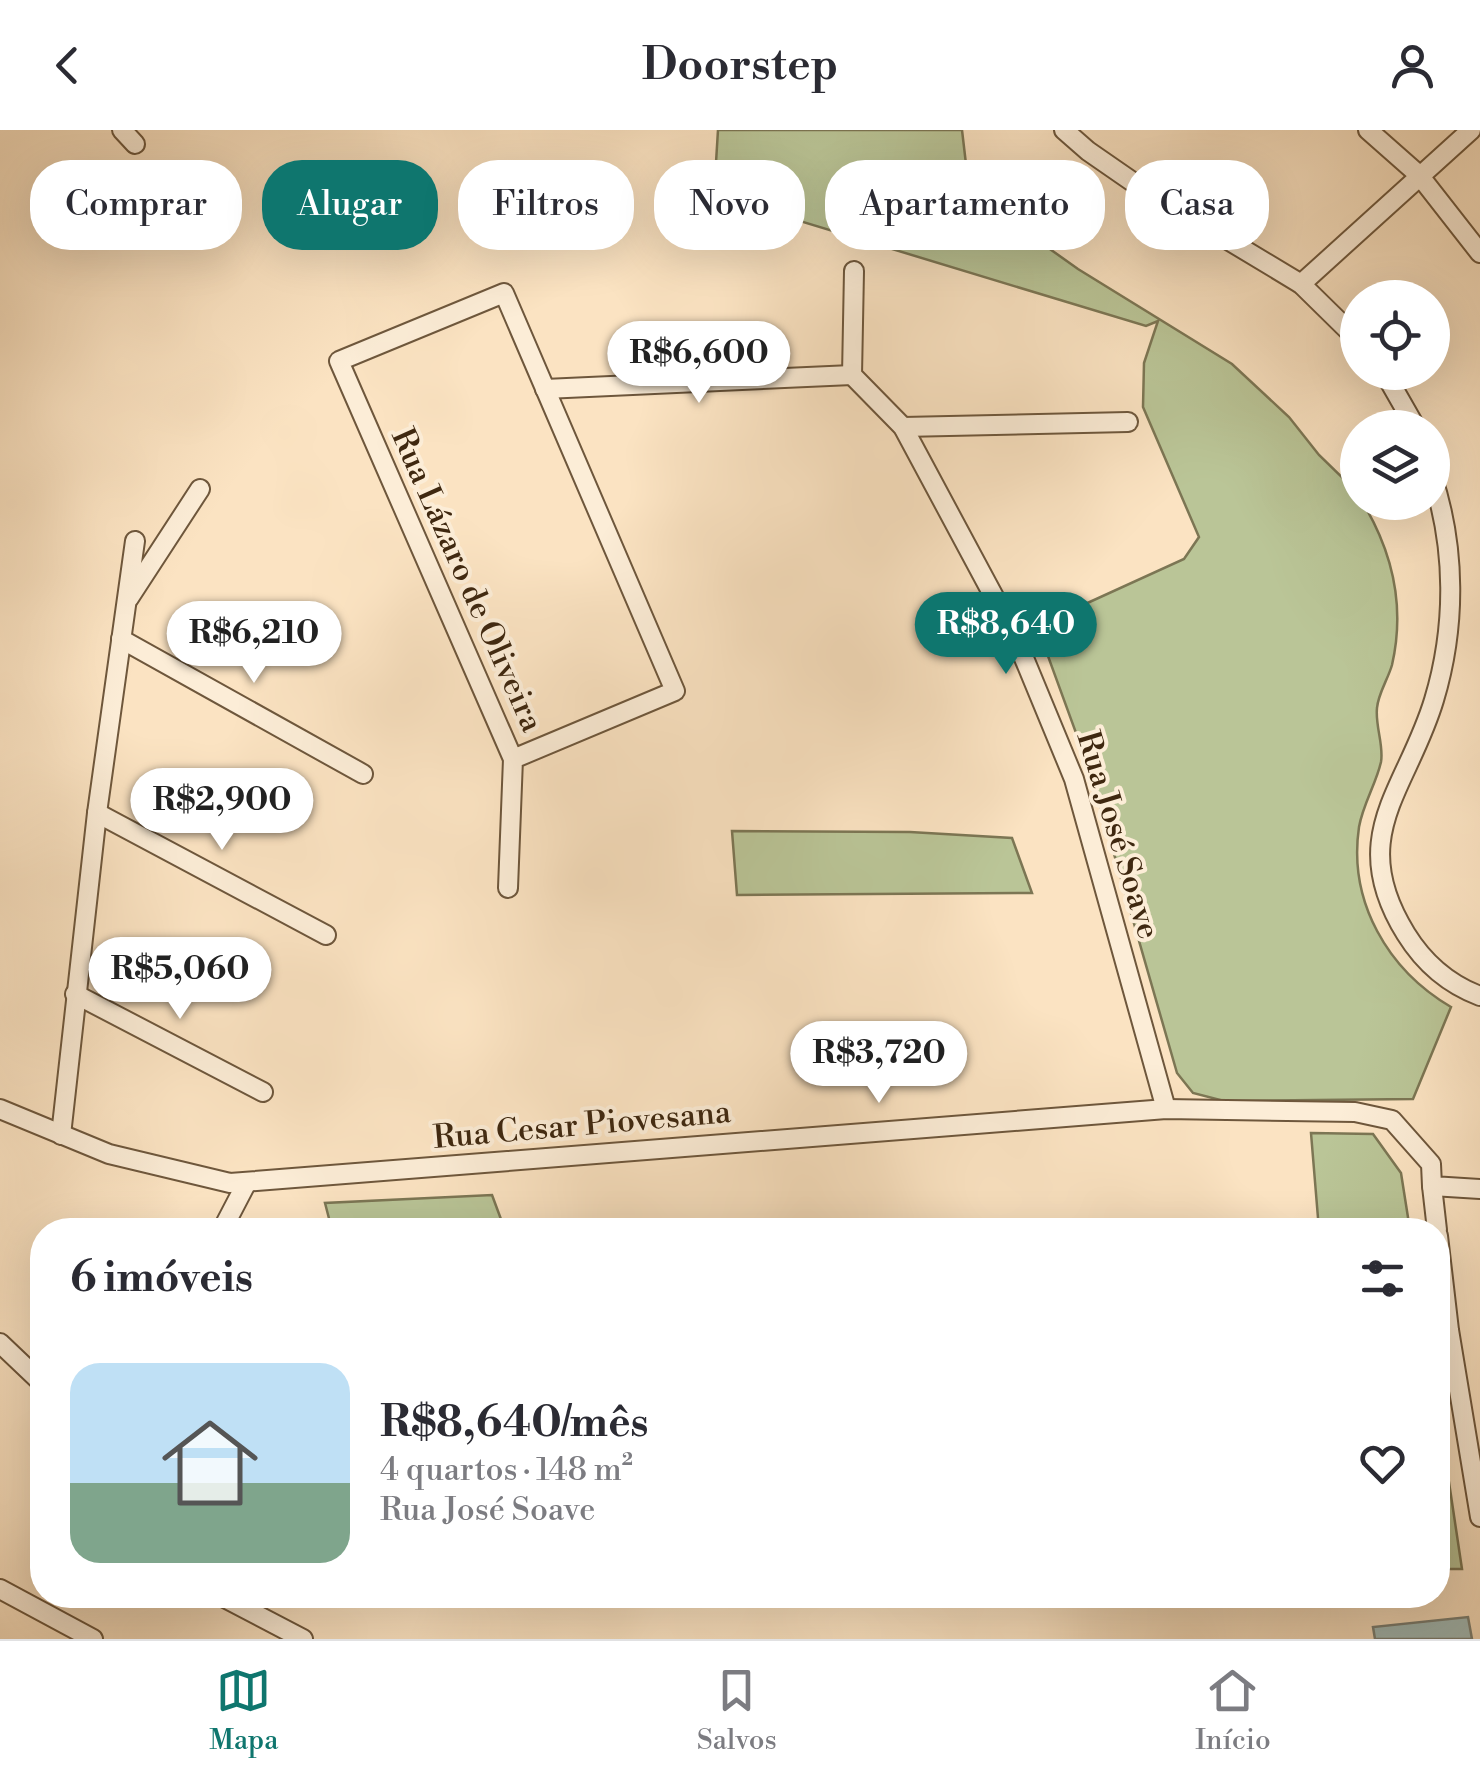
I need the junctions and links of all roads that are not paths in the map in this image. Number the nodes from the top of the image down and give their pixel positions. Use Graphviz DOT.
graph roads {
  1 [pos="1064,130"];
  2 [pos="1368,130"];
  3 [pos="1471,130"];
  4 [pos="1419,175"];
  5 [pos="1480,253"];
  6 [pos="854,271"];
  7 [pos="1300,284"];
  8 [pos="1340,323"];
  9 [pos="852,375"];
  10 [pos="545,389"];
  11 [pos="1128,422"];
  12 [pos="903,426"];
  13 [pos="200,488"];
  14 [pos="1445,520"];
  15 [pos="135,541"];
  16 [pos="126,603"];
  17 [pos="121,639"];
  18 [pos="513,759"];
  19 [pos="363,774"];
  20 [pos="97,813"];
  21 [pos="508,888"];
  22 [pos="326,935"];
  23 [pos="76,994"];
  24 [pos="1480,996"];
  25 [pos="263,1092"];
  26 [pos="0,1109"];
  27 [pos="1166,1109"];
  28 [pos="61,1135"];
  29 [pos="246,1182"];
  30 [pos="1432,1186"];
  31 [pos="1480,1189"];
  32 [pos="228,1218"];
  33 [pos="1435,1218"];
  34 [pos="1450,1342"];
  35 [pos="0,1343"];
  36 [pos="30,1372"];
  37 [pos="1480,1517"];
  38 [pos="0,1589"];
  39 [pos="30,1605"];
  40 [pos="36,1608"];
  41 [pos="244,1608"];
  42 [pos="94,1639"];
  43 [pos="303,1639"];
  1 -- 7 [label="street"];
  2 -- 4 [label="street"];
  3 -- 4 [label="street"];
  4 -- 5 [label="street"];
  4 -- 7 [label="street"];
  6 -- 9 [label="street"];
  7 -- 8 [label="street"];
  9 -- 10 [label="street"];
  9 -- 12 [label="street, Rua José Soave"];
  10 -- 18 [label="street"];
  10 -- 18 [label="street, Rua Lázaro de Oliveira"];
  11 -- 12 [label="street"];
  12 -- 27 [label="street, Rua José Soave"];
  13 -- 16 [label="street"];
  14 -- 24 [label="street"];
  15 -- 16 [label="street"];
  16 -- 17 [label="street"];
  17 -- 19 [label="street"];
  17 -- 20 [label="street"];
  18 -- 21 [label="street, Rua Lázaro de Oliveira"];
  20 -- 22 [label="street"];
  20 -- 23 [label="street"];
  23 -- 25 [label="street"];
  23 -- 28 [label="street"];
  26 -- 28 [label="street, Rua Cesar Piovesana"];
  27 -- 29 [label="street, Rua Cesar Piovesana"];
  27 -- 30 [label="street, Rua Cesar Piovesana"];
  28 -- 29 [label="street, Rua Cesar Piovesana"];
  29 -- 32 [label="street"];
  30 -- 31 [label="street"];
  30 -- 33 [label="street"];
  34 -- 37 [label="street"];
  35 -- 36 [label="street"];
  38 -- 39 [label="street"];
  40 -- 42 [label="street"];
  41 -- 43 [label="street"];
}
